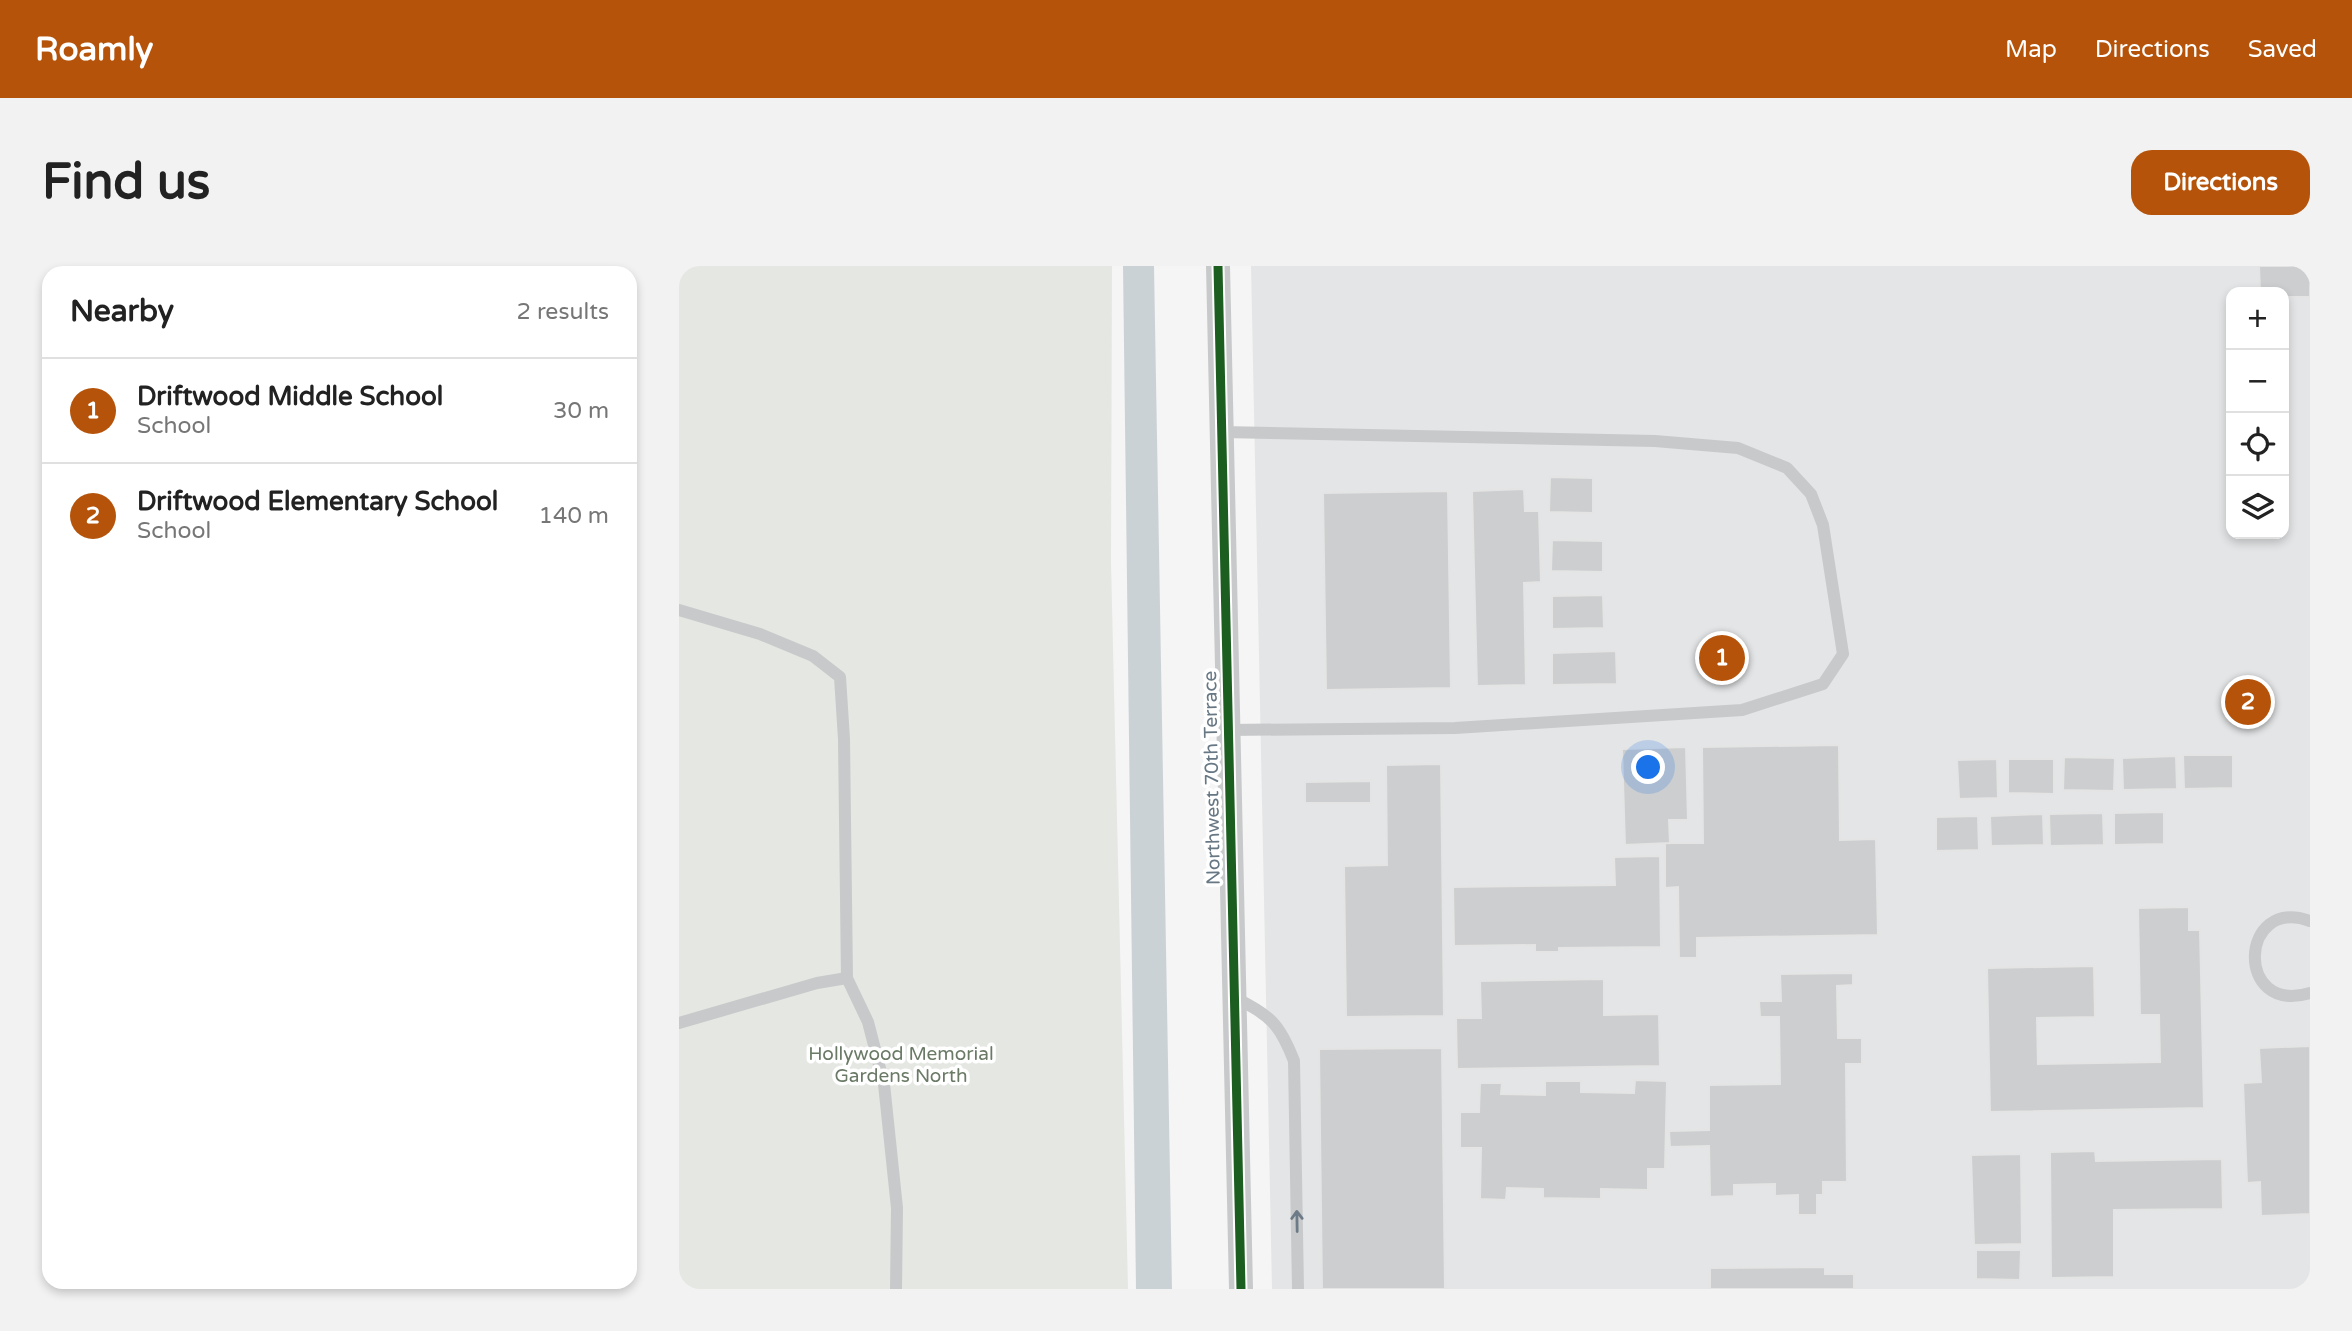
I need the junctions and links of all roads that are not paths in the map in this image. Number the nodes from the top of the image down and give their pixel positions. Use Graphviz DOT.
graph roads {
  1 [pos="1218,266"];
  2 [pos="1222,432"];
  3 [pos="679,610"];
  4 [pos="1228,730"];
  5 [pos="2310,921"];
  6 [pos="848,978"];
  7 [pos="2310,993"];
  8 [pos="1234,997"];
  9 [pos="679,1023"];
  10 [pos="895,1289"];
  11 [pos="1241,1289"];
  12 [pos="1298,1289"];
  1 -- 2 [label="street, Northwest 70th Terrace"];
  2 -- 4 [label="street, Northwest 70th Terrace"];
  2 -- 4 [label="lane"];
  3 -- 6 [label="lane"];
  4 -- 8 [label="street, Northwest 70th Terrace"];
  5 -- 7 [label="lane"];
  6 -- 9 [label="lane"];
  6 -- 10 [label="lane"];
  8 -- 11 [label="street, Northwest 70th Terrace"];
  12 -- 8 [label="lane, one-way"];
}
